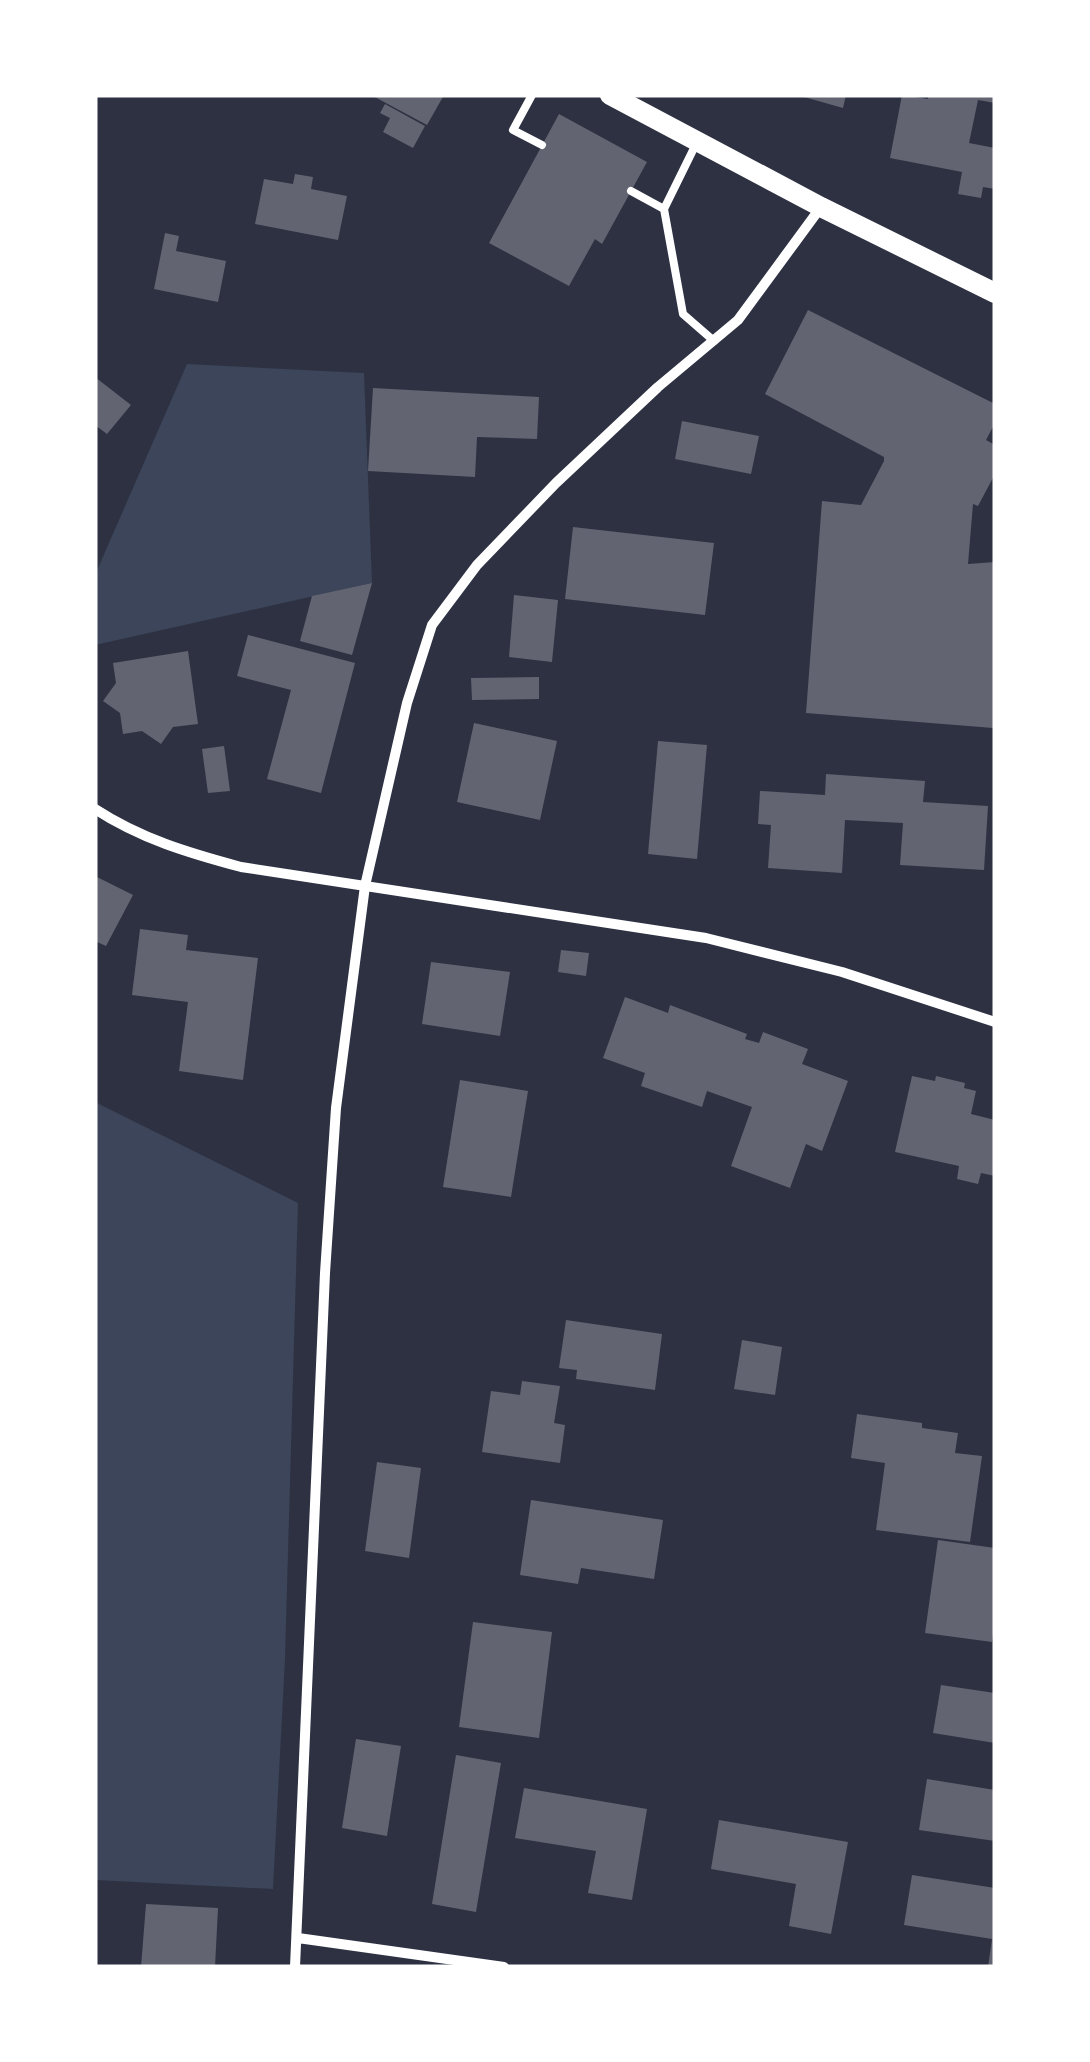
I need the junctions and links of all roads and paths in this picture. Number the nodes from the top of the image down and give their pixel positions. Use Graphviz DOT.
graph roads {
  1 [pos="532,95"];
  2 [pos="610,95"];
  3 [pos="697,142"];
  4 [pos="542,145"];
  5 [pos="631,192"];
  6 [pos="821,207"];
  7 [pos="664,209"];
  8 [pos="995,293"];
  9 [pos="714,342"];
  10 [pos="95,810"];
  11 [pos="365,886"];
  12 [pos="995,1022"];
  13 [pos="298,1938"];
  14 [pos="295,1967"];
  15 [pos="504,1967"];
  1 -- 4 [label="lane"];
  2 -- 3 [label="main road"];
  3 -- 6 [label="main road"];
  3 -- 7 [label="lane"];
  5 -- 7 [label="lane"];
  6 -- 8 [label="main road"];
  6 -- 9 [label="street"];
  7 -- 9 [label="lane"];
  9 -- 11 [label="street"];
  10 -- 11 [label="street"];
  11 -- 12 [label="street"];
  11 -- 13 [label="street"];
  13 -- 14 [label="street"];
  13 -- 15 [label="street"];
}
